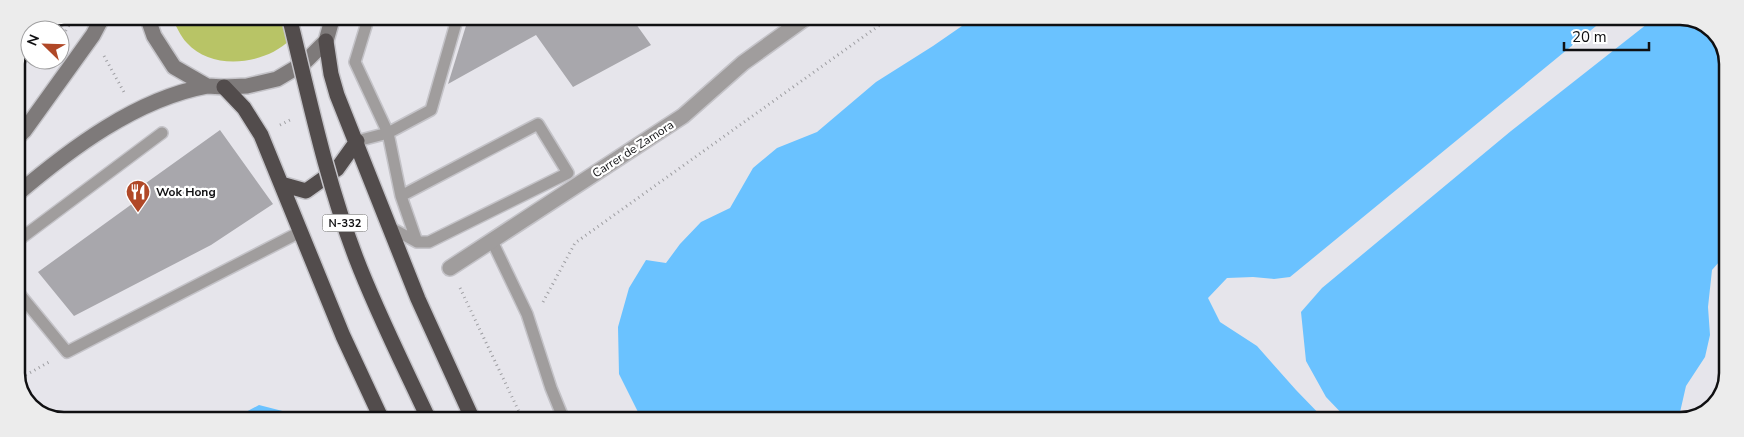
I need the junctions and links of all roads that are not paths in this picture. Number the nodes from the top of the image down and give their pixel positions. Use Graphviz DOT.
graph roads {
  1 [pos="98,25"];
  2 [pos="150,25"];
  3 [pos="291,25"];
  4 [pos="330,25"];
  5 [pos="366,25"];
  6 [pos="455,25"];
  7 [pos="796,25"];
  8 [pos="326,41"];
  9 [pos="207,86"];
  10 [pos="224,88"];
  11 [pos="25,130"];
  12 [pos="162,132"];
  13 [pos="388,133"];
  14 [pos="357,141"];
  15 [pos="281,184"];
  16 [pos="25,187"];
  17 [pos="401,196"];
  18 [pos="391,228"];
  19 [pos="300,232"];
  20 [pos="25,235"];
  21 [pos="492,240"];
  22 [pos="417,242"];
  23 [pos="450,268"];
  24 [pos="25,302"];
  25 [pos="378,412"];
  26 [pos="425,412"];
  27 [pos="469,412"];
  28 [pos="561,412"];
  1 -- 11 [label="main road"];
  2 -- 9 [label="main road"];
  3 -- 26 [label="highway, N-332, bridge"];
  4 -- 8 [label="main road"];
  5 -- 13 [label="lane"];
  6 -- 13 [label="lane"];
  7 -- 21 [label="street, Carrer de Zamora"];
  8 -- 10 [label="main road"];
  8 -- 14 [label="highway"];
  9 -- 10 [label="main road"];
  9 -- 16 [label="main road"];
  10 -- 15 [label="highway"];
  12 -- 20 [label="lane"];
  13 -- 14 [label="lane"];
  13 -- 17 [label="lane"];
  14 -- 15 [label="highway"];
  14 -- 18 [label="highway"];
  15 -- 19 [label="highway"];
  17 -- 22 [label="lane"];
  17 -- 22 [label="lane"];
  18 -- 22 [label="lane"];
  18 -- 27 [label="highway"];
  19 -- 24 [label="lane"];
  19 -- 25 [label="highway"];
  21 -- 23 [label="street, Carrer de Zamora"];
  21 -- 28 [label="lane"];
}
